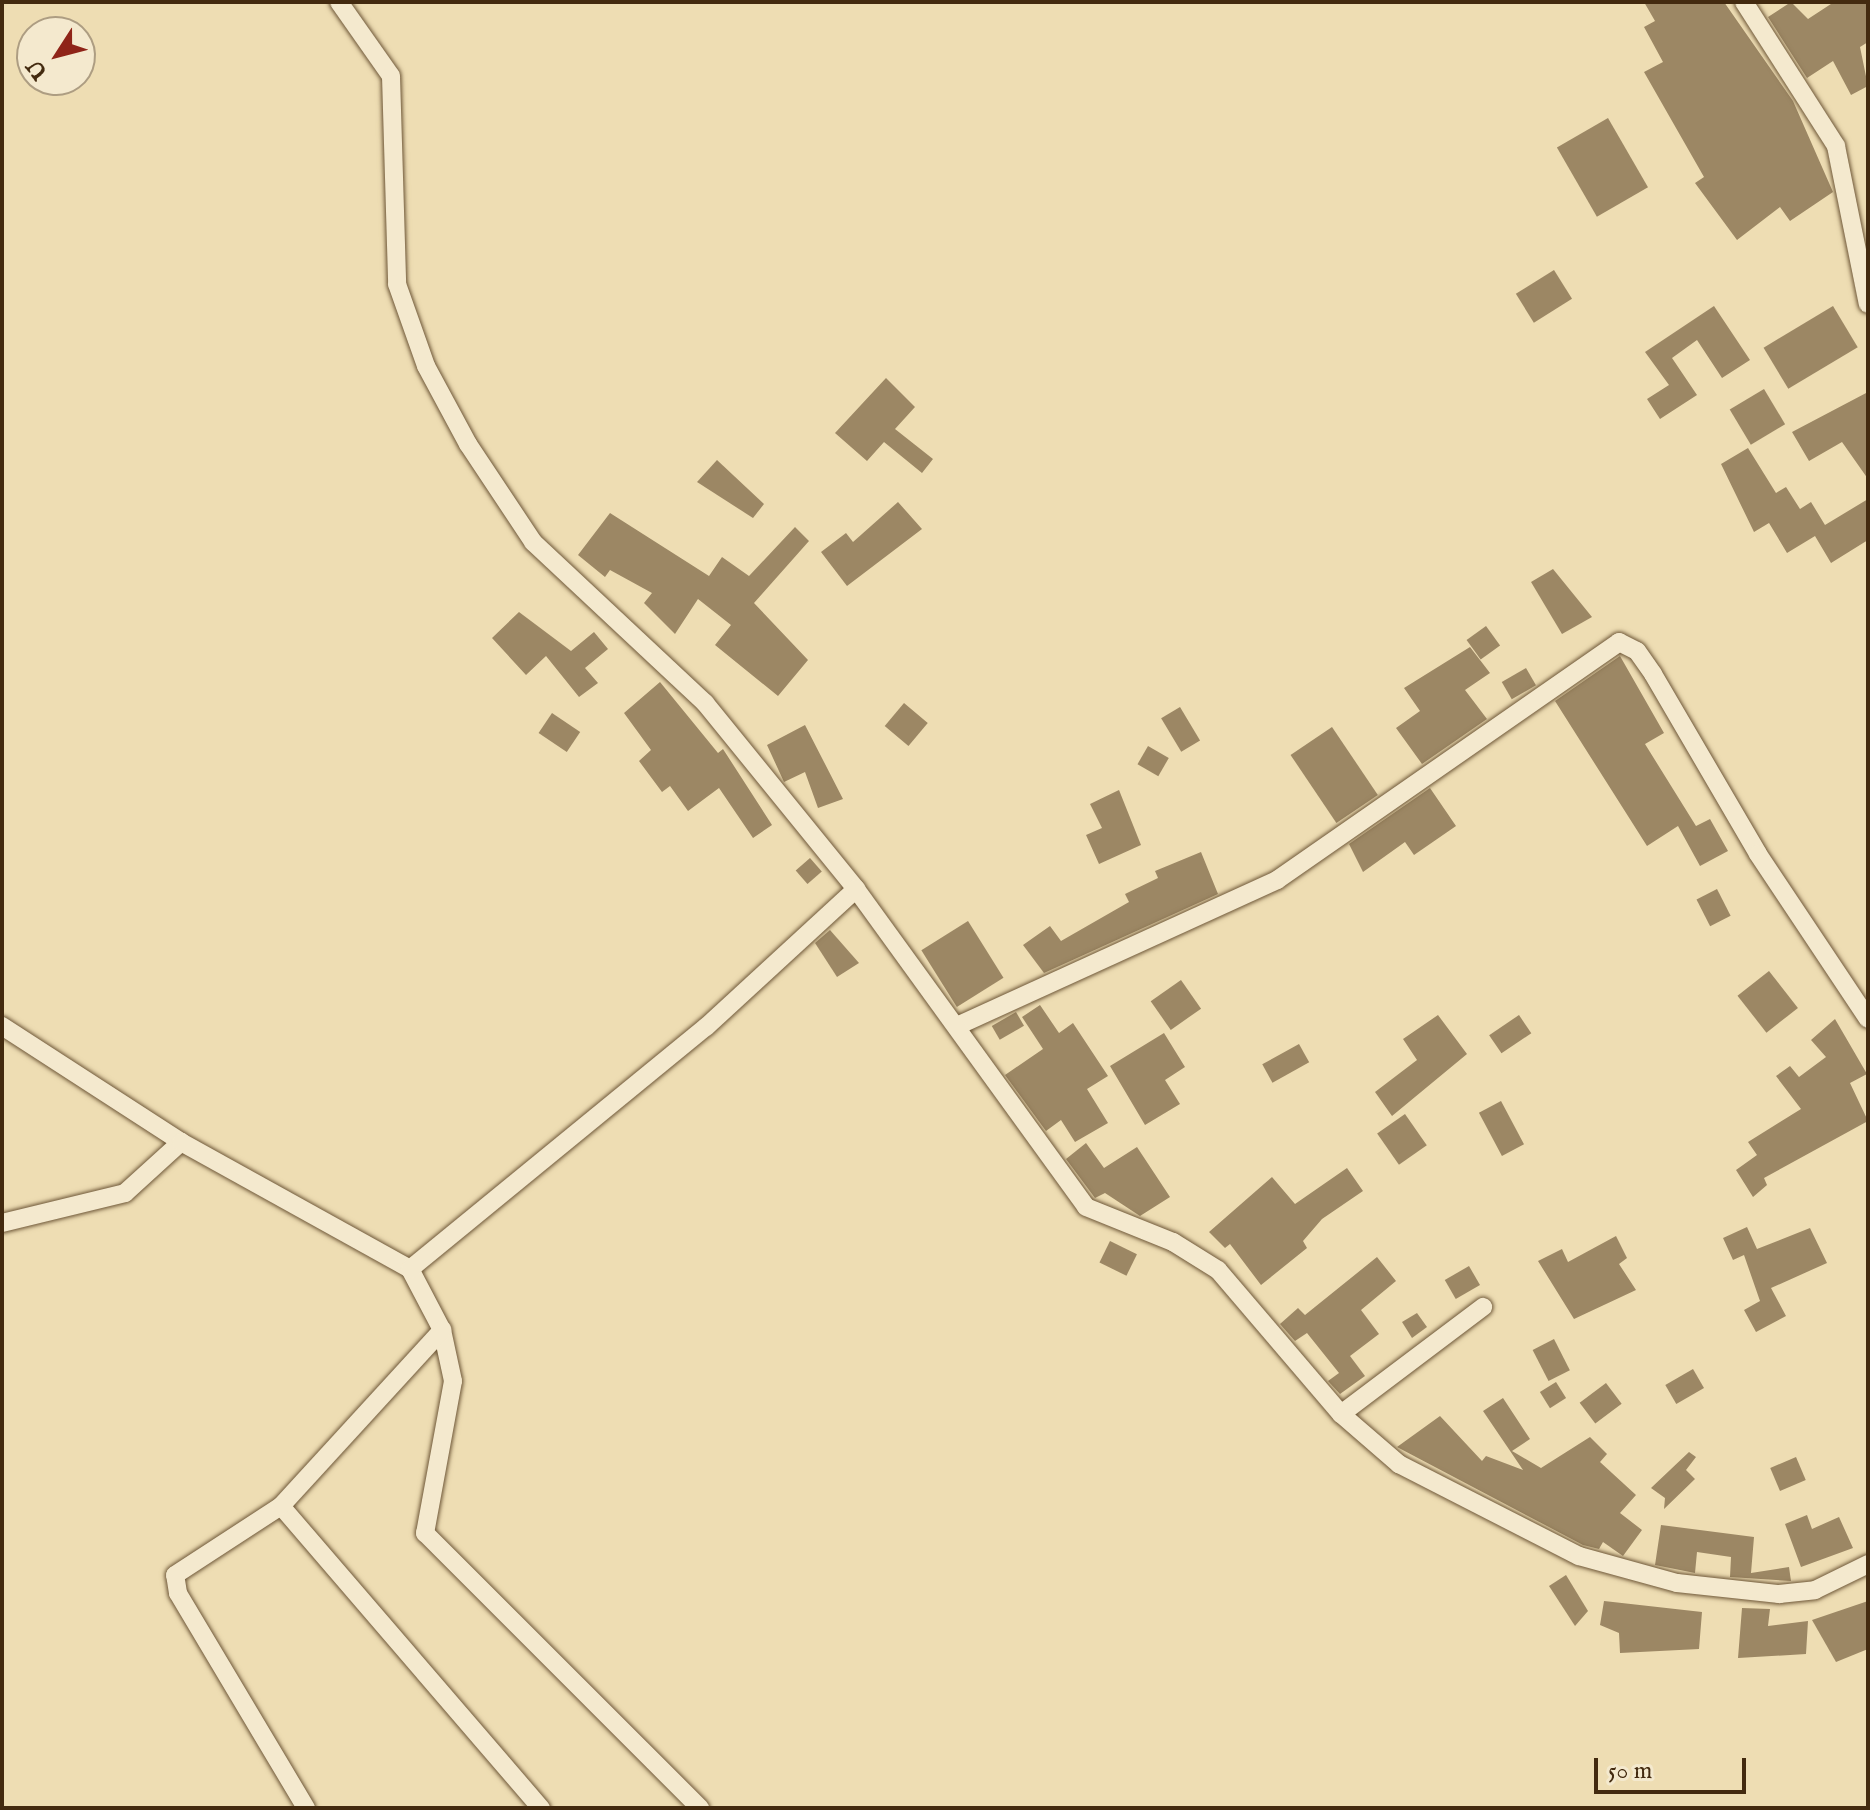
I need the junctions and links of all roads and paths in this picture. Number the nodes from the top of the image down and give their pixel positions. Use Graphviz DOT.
graph roads {
  1 [pos="339,2"];
  2 [pos="1744,2"];
  3 [pos="1868,304"];
  4 [pos="856,889"];
  5 [pos="1868,1019"];
  6 [pos="2,1026"];
  7 [pos="957,1026"];
  8 [pos="181,1142"];
  9 [pos="2,1223"];
  10 [pos="410,1269"];
  11 [pos="1483,1307"];
  12 [pos="442,1330"];
  13 [pos="1341,1414"];
  14 [pos="281,1506"];
  15 [pos="1868,1564"];
  16 [pos="306,1808"];
  17 [pos="541,1808"];
  18 [pos="700,1808"];
  1 -- 4 [label="street"];
  2 -- 3 [label="street"];
  4 -- 7 [label="street"];
  4 -- 10 [label="street"];
  5 -- 7 [label="street"];
  6 -- 8 [label="street"];
  7 -- 13 [label="street"];
  8 -- 9 [label="street"];
  8 -- 10 [label="street"];
  10 -- 12 [label="street"];
  11 -- 13 [label="street"];
  12 -- 14 [label="street"];
  12 -- 18 [label="street"];
  13 -- 15 [label="street"];
  14 -- 16 [label="street"];
  14 -- 17 [label="street"];
}
